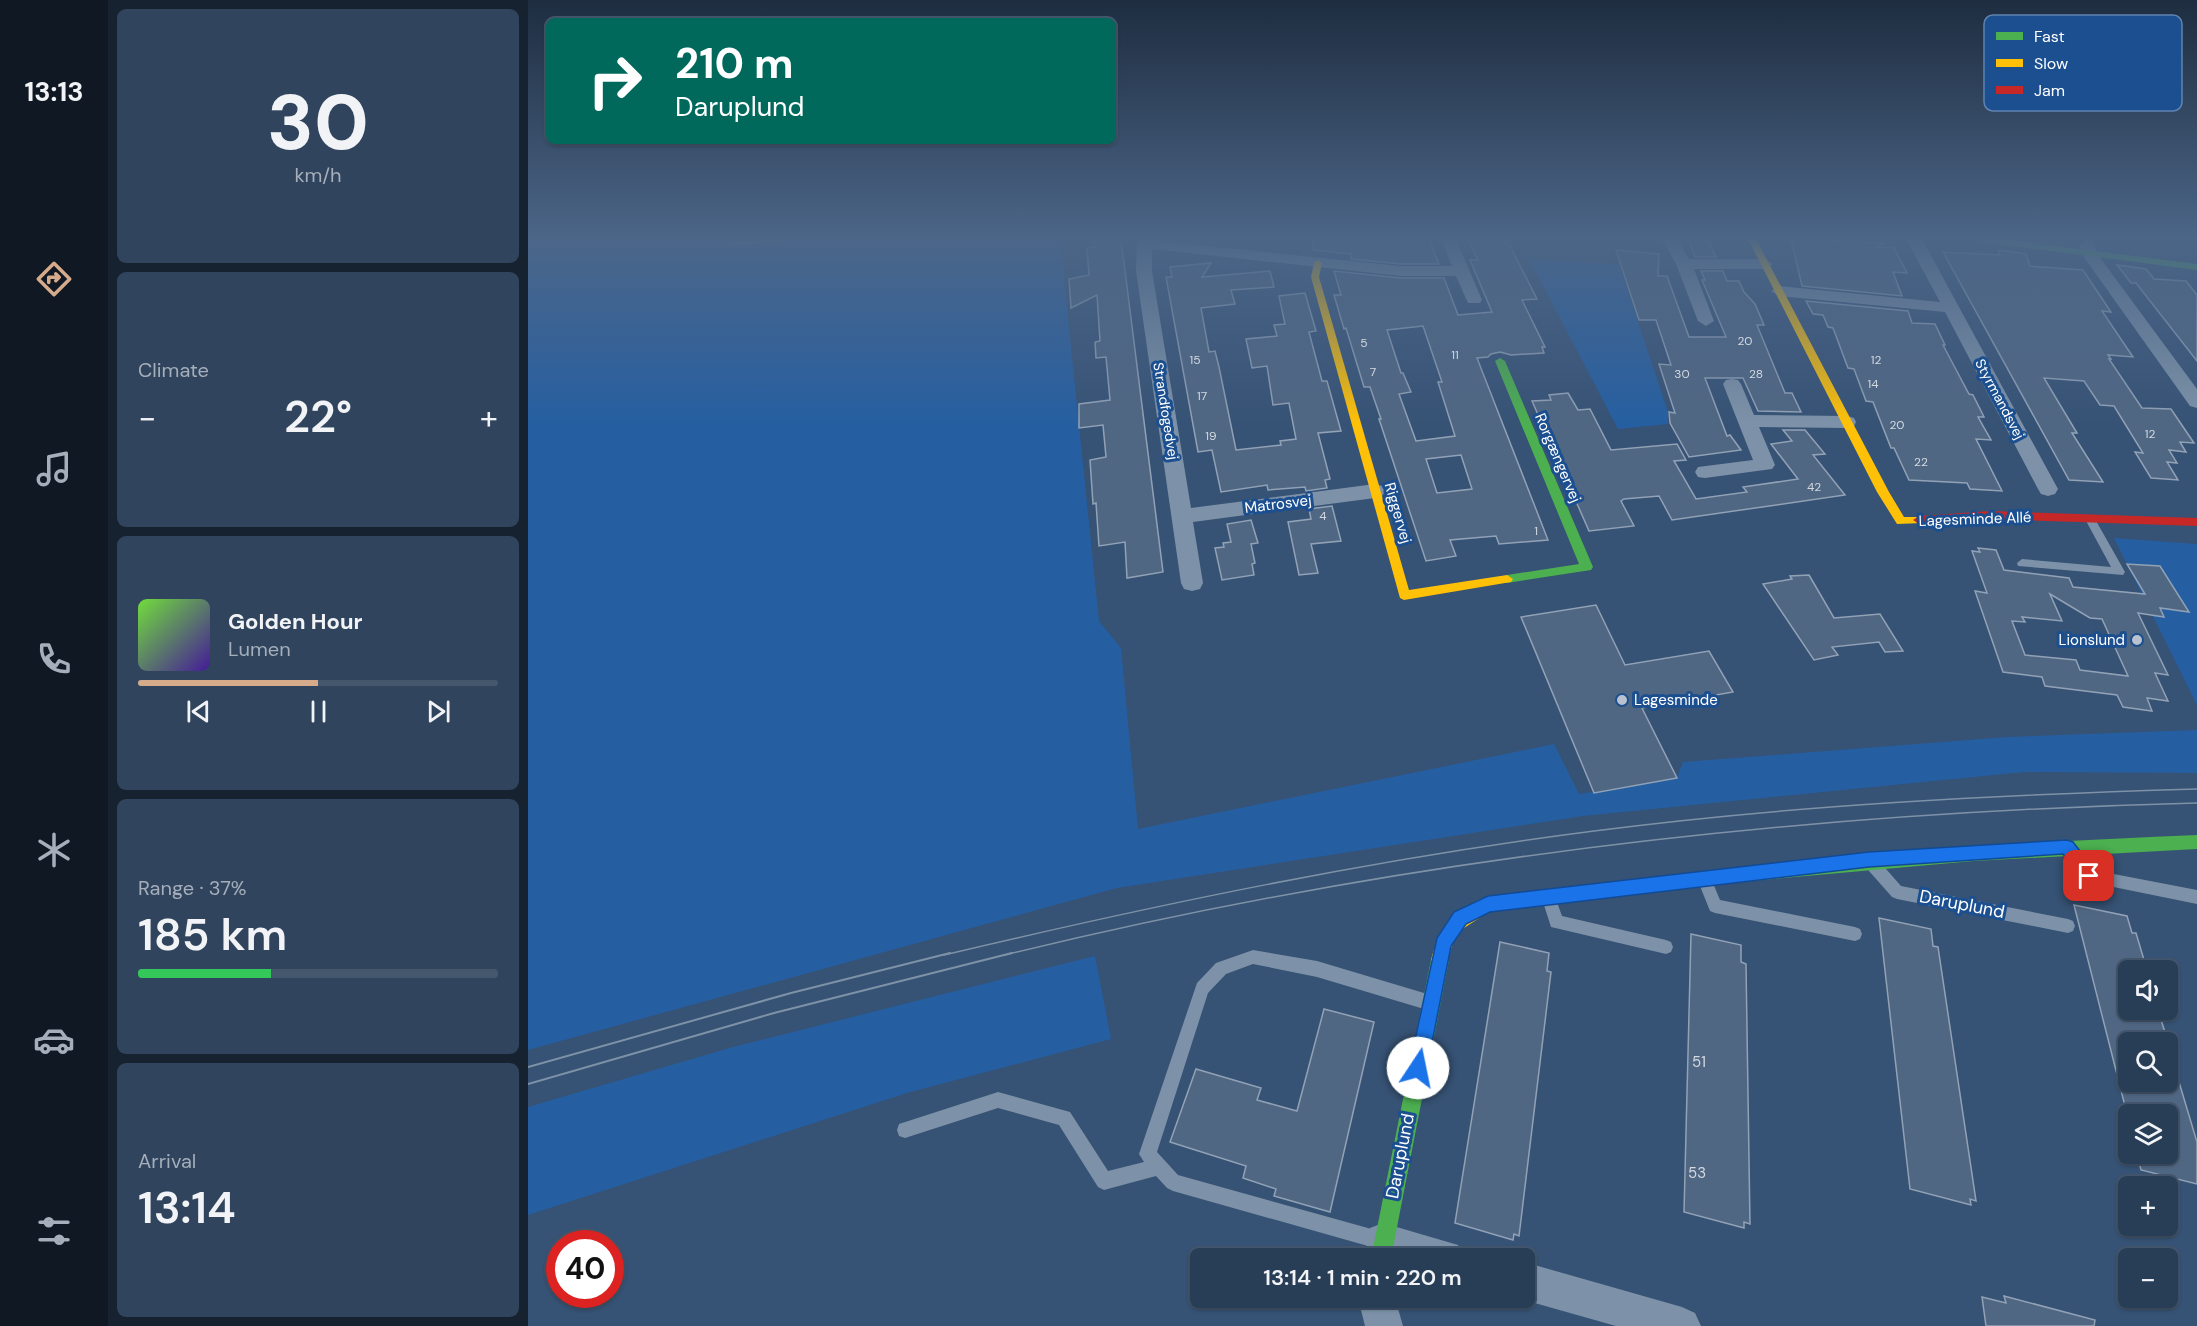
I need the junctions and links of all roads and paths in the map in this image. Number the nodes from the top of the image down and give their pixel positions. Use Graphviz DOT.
graph roads {
  1 [pos="1149,301"];
  2 [pos="1322,301"];
  3 [pos="1698,301"];
  4 [pos="1784,301"];
  5 [pos="1879,301"];
  6 [pos="1947,301"];
  7 [pos="2125,301"];
  8 [pos="1951,308"];
  9 [pos="1706,321"];
  10 [pos="1500,361"];
  11 [pos="1732,384"];
  12 [pos="2197,402"];
  13 [pos="1746,421"];
  14 [pos="1847,422"];
  15 [pos="1705,472"];
  16 [pos="2048,489"];
  17 [pos="1375,491"];
  18 [pos="1182,516"];
  19 [pos="2090,519"];
  20 [pos="2197,522"];
  21 [pos="2022,563"];
  22 [pos="1587,567"];
  23 [pos="1192,583"];
  24 [pos="2197,842"];
  25 [pos="2067,847"];
  26 [pos="1869,860"];
  27 [pos="1704,878"];
  28 [pos="1548,897"];
  29 [pos="2197,897"];
  30 [pos="2068,926"];
  31 [pos="1855,934"];
  32 [pos="1666,946"];
  33 [pos="1431,1003"];
  34 [pos="906,1130"];
  35 [pos="1159,1167"];
  36 [pos="1376,1248"];
  37 [pos="1382,1248"];
  38 [pos="1535,1284"];
  39 [pos="1380,1308"];
  40 [pos="1384,1326"];
  41 [pos="1682,1326"];
  1 -- 18 [label="street, Strandfogedvej"];
  2 -- 17 [label="street, Riggervej"];
  3 -- 9 [label="street"];
  4 -- 14 [label="street, Lagesminde Allé"];
  5 -- 8 [label="street"];
  6 -- 8 [label="street, Styrmandsvej"];
  7 -- 12 [label="street"];
  8 -- 16 [label="street, Styrmandsvej"];
  10 -- 22 [label="street, Rorgængervej"];
  11 -- 13 [label="street"];
  13 -- 14 [label="street"];
  13 -- 15 [label="street"];
  14 -- 19 [label="street, Lagesminde Allé"];
  17 -- 18 [label="street, Matrosvej"];
  17 -- 22 [label="street, Riggervej"];
  18 -- 23 [label="street, Strandfogedvej"];
  19 -- 20 [label="street, Lagesminde Allé"];
  19 -- 21 [label="lane"];
  24 -- 25 [label="street, Daruplund"];
  25 -- 26 [label="street, Daruplund"];
  25 -- 29 [label="lane"];
  26 -- 27 [label="street, Daruplund"];
  26 -- 30 [label="lane, Daruplund"];
  27 -- 28 [label="street, Daruplund"];
  27 -- 31 [label="lane"];
  28 -- 32 [label="lane"];
  28 -- 33 [label="street, Daruplund"];
  33 -- 35 [label="lane"];
  33 -- 37 [label="street, Daruplund"];
  34 -- 35 [label="lane"];
  35 -- 36 [label="lane"];
  38 -- 41 [label="street"];
  39 -- 40 [label="street"];
}
